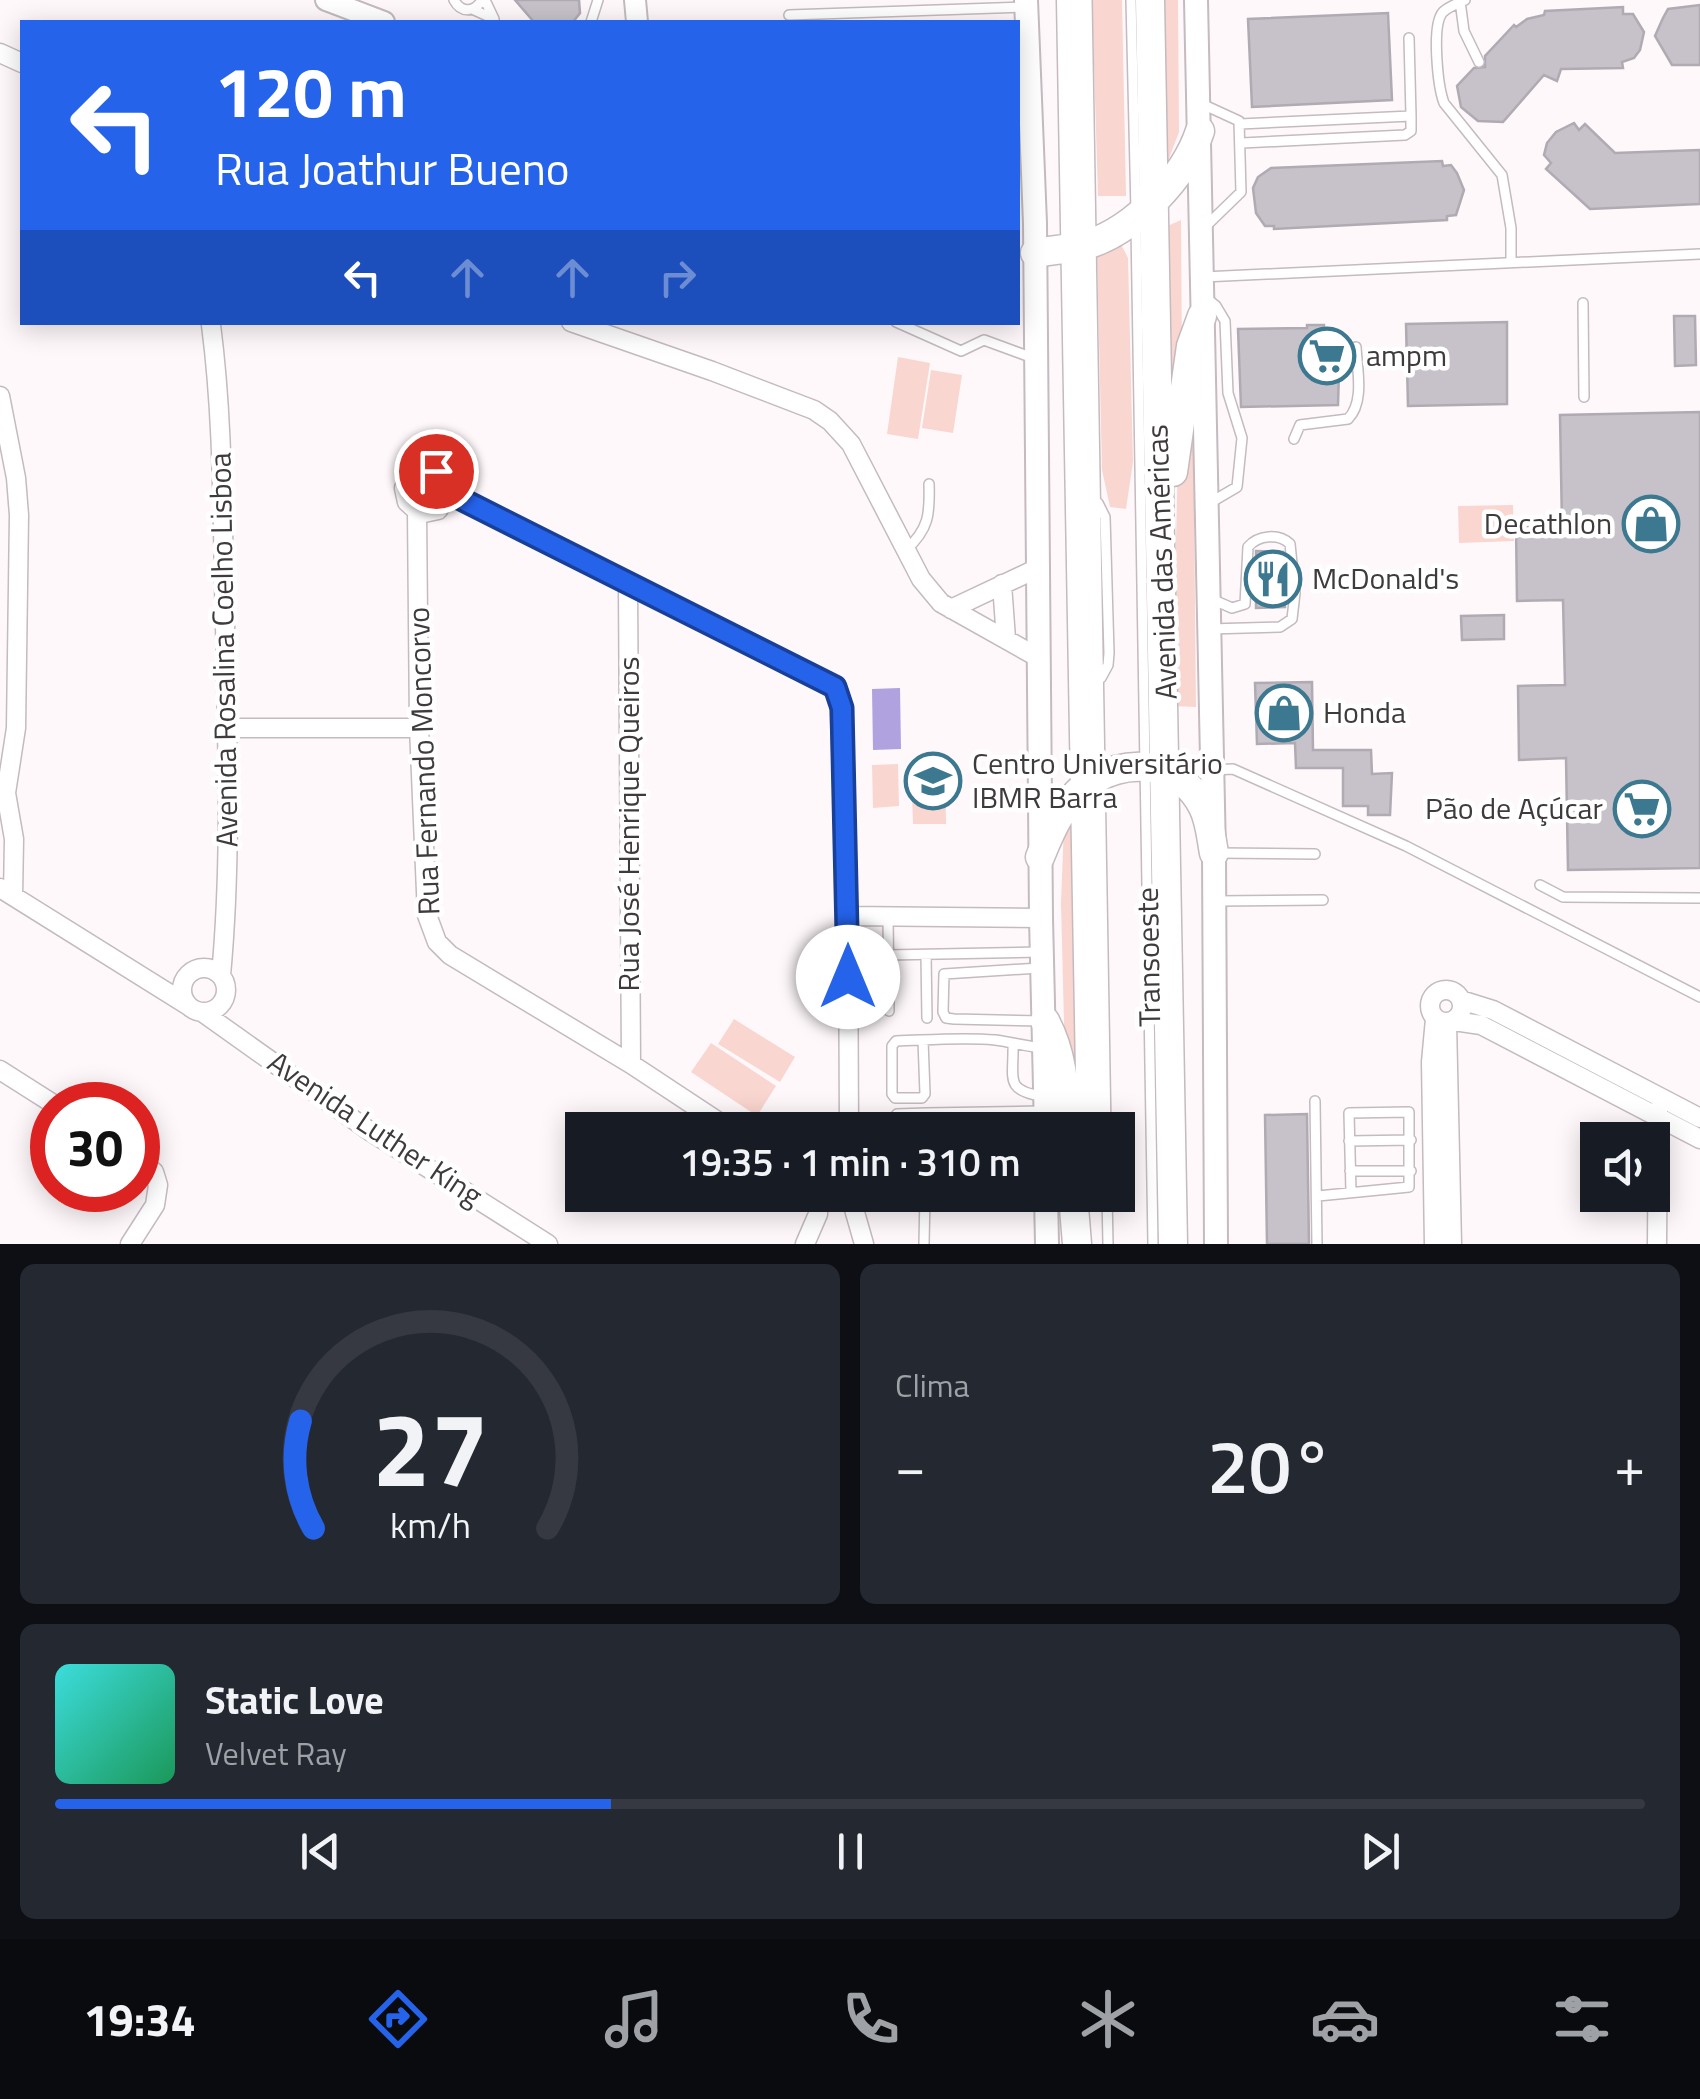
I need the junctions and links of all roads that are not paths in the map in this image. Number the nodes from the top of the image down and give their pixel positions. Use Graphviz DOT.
graph roads {
  1 [pos="326,0"];
  2 [pos="443,0"];
  3 [pos="483,0"];
  4 [pos="1071,0"];
  5 [pos="1088,0"];
  6 [pos="1131,0"];
  7 [pos="1150,0"];
  8 [pos="1196,0"];
  9 [pos="1463,1"];
  10 [pos="455,2"];
  11 [pos="348,6"];
  12 [pos="472,10"];
  13 [pos="1024,14"];
  14 [pos="790,16"];
  15 [pos="380,20"];
  16 [pos="495,20"];
  17 [pos="1410,38"];
  18 [pos="1479,62"];
  19 [pos="1199,102"];
  20 [pos="1024,114"];
  21 [pos="1411,116"];
  22 [pos="1240,124"];
  23 [pos="1200,131"];
  24 [pos="1242,143"];
  25 [pos="1024,148"];
  26 [pos="1145,208"];
  27 [pos="1202,230"];
  28 [pos="1084,244"];
  29 [pos="1026,252"];
  30 [pos="1700,254"];
  31 [pos="1511,262"];
  32 [pos="1026,293"];
  33 [pos="1203,296"];
  34 [pos="1584,303"];
  35 [pos="211,325"];
  36 [pos="579,325"];
  37 [pos="903,325"];
  38 [pos="1356,346"];
  39 [pos="1036,359"];
  40 [pos="0,396"];
  41 [pos="1584,397"];
  42 [pos="1294,439"];
  43 [pos="929,484"];
  44 [pos="449,493"];
  45 [pos="1206,506"];
  46 [pos="417,511"];
  47 [pos="906,550"];
  48 [pos="1161,562"];
  49 [pos="1038,568"];
  50 [pos="628,584"];
  51 [pos="1002,584"];
  52 [pos="1207,597"];
  53 [pos="951,609"];
  54 [pos="1208,630"];
  55 [pos="1006,639"];
  56 [pos="1039,658"];
  57 [pos="227,728"];
  58 [pos="419,728"];
  59 [pos="1157,769"];
  60 [pos="1210,770"];
  61 [pos="1093,781"];
  62 [pos="3,796"];
  63 [pos="1214,852"];
  64 [pos="1315,854"];
  65 [pos="1040,857"];
  66 [pos="1540,885"];
  67 [pos="7,892"];
  68 [pos="1700,898"];
  69 [pos="1324,900"];
  70 [pos="1214,901"];
  71 [pos="848,916"];
  72 [pos="888,916"];
  73 [pos="1041,918"];
  74 [pos="926,954"];
  75 [pos="888,955"];
  76 [pos="1042,960"];
  77 [pos="221,975"];
  78 [pos="1700,997"];
  79 [pos="1462,1000"];
  80 [pos="196,1009"];
  81 [pos="889,1011"];
  82 [pos="928,1018"];
  83 [pos="1446,1021"];
  84 [pos="1045,1034"];
  85 [pos="924,1040"];
  86 [pos="1013,1044"];
  87 [pos="631,1064"];
  88 [pos="0,1070"];
  89 [pos="30,1089"];
  90 [pos="1660,1098"];
  91 [pos="1315,1101"];
  92 [pos="704,1112"];
  93 [pos="849,1112"];
  94 [pos="1044,1112"];
  95 [pos="1051,1112"];
  96 [pos="1052,1112"];
  97 [pos="1090,1112"];
  98 [pos="1105,1112"];
  99 [pos="1656,1118"];
  100 [pos="1700,1118"];
  101 [pos="1700,1139"];
  102 [pos="1349,1140"];
  103 [pos="1411,1140"];
  104 [pos="1441,1152"];
  105 [pos="1350,1171"];
  106 [pos="1411,1171"];
  107 [pos="1350,1192"];
  108 [pos="1318,1196"];
  109 [pos="151,1212"];
  110 [pos="818,1212"];
  111 [pos="855,1212"];
  112 [pos="925,1212"];
  113 [pos="1046,1212"];
  114 [pos="1074,1212"];
  115 [pos="1092,1212"];
  116 [pos="1107,1212"];
  117 [pos="130,1244"];
  118 [pos="548,1244"];
  119 [pos="805,1244"];
  120 [pos="864,1244"];
  121 [pos="924,1244"];
  122 [pos="1046,1244"];
  123 [pos="1077,1244"];
  124 [pos="1092,1244"];
  125 [pos="1108,1244"];
  126 [pos="1153,1244"];
  127 [pos="1174,1244"];
  128 [pos="1216,1244"];
  129 [pos="1317,1244"];
  130 [pos="1434,1244"];
  131 [pos="1452,1244"];
  132 [pos="1657,1244"];
  1 -- 11 [label="street"];
  2 -- 10 [label="lane"];
  3 -- 12 [label="lane"];
  4 -- 28 [label="highway"];
  5 -- 28 [label="lane, Transoeste"];
  6 -- 26 [label="lane, Transoeste"];
  7 -- 26 [label="highway, Avenida das Américas"];
  8 -- 19 [label="main road, Avenida das Américas"];
  9 -- 18 [label="lane"];
  9 -- 31 [label="lane"];
  10 -- 12 [label="lane"];
  11 -- 15 [label="street"];
  12 -- 16 [label="lane"];
  13 -- 14 [label="lane"];
  13 -- 20 [label="main road"];
  17 -- 21 [label="lane"];
  19 -- 22 [label="lane"];
  19 -- 23 [label="main road, Avenida das Américas"];
  20 -- 25 [label="main road"];
  21 -- 22 [label="lane"];
  21 -- 24 [label="lane"];
  22 -- 24 [label="lane"];
  23 -- 26 [label="highway"];
  23 -- 27 [label="main road, Avenida das Américas"];
  24 -- 27 [label="lane"];
  25 -- 29 [label="main road"];
  26 -- 28 [label="highway"];
  26 -- 48 [label="highway, Avenida das Américas"];
  26 -- 59 [label="lane, Transoeste"];
  27 -- 33 [label="main road, Avenida das Américas"];
  28 -- 29 [label="highway"];
  28 -- 61 [label="highway"];
  28 -- 61 [label="lane, Transoeste"];
  29 -- 32 [label="main road"];
  30 -- 31 [label="lane"];
  31 -- 33 [label="lane"];
  32 -- 39 [label="main road"];
  33 -- 45 [label="main road, Avenida das Américas"];
  33 -- 45 [label="lane"];
  33 -- 48 [label="highway"];
  34 -- 41 [label="lane"];
  35 -- 57 [label="street, Avenida Rosalina Coelho Lisboa"];
  36 -- 47 [label="street"];
  37 -- 39 [label="lane"];
  38 -- 42 [label="lane"];
  39 -- 49 [label="main road"];
  40 -- 62 [label="street"];
  43 -- 47 [label="lane"];
  44 -- 46 [label="street"];
  44 -- 46 [label="street, Rua Fernando Moncorvo"];
  44 -- 50 [label="street"];
  45 -- 52 [label="main road, Avenida das Américas"];
  46 -- 58 [label="street, Rua Fernando Moncorvo"];
  47 -- 53 [label="street"];
  48 -- 59 [label="highway, Avenida das Américas"];
  49 -- 51 [label="street"];
  49 -- 56 [label="main road"];
  50 -- 71 [label="street"];
  50 -- 87 [label="street, Rua José Henrique Queiros"];
  51 -- 53 [label="street"];
  51 -- 55 [label="street"];
  52 -- 54 [label="main road, Avenida das Américas"];
  52 -- 54 [label="lane"];
  53 -- 55 [label="street"];
  54 -- 60 [label="main road, Avenida das Américas"];
  55 -- 56 [label="street"];
  56 -- 65 [label="main road"];
  57 -- 58 [label="street"];
  57 -- 77 [label="street, Avenida Rosalina Coelho Lisboa"];
  58 -- 87 [label="street, Rua Fernando Moncorvo"];
  59 -- 61 [label="highway"];
  59 -- 63 [label="highway"];
  59 -- 126 [label="lane, Transoeste"];
  59 -- 127 [label="highway, Avenida das Américas"];
  60 -- 63 [label="main road, Avenida das Américas"];
  60 -- 78 [label="lane"];
  61 -- 65 [label="highway"];
  61 -- 97 [label="highway"];
  61 -- 98 [label="lane, Transoeste"];
  62 -- 67 [label="street"];
  63 -- 64 [label="lane"];
  63 -- 70 [label="main road, Avenida das Américas"];
  65 -- 73 [label="main road"];
  66 -- 68 [label="lane"];
  67 -- 80 [label="street, Avenida Luther King"];
  69 -- 70 [label="lane"];
  70 -- 128 [label="main road, Avenida das Américas"];
  71 -- 72 [label="street"];
  71 -- 93 [label="street"];
  72 -- 73 [label="street"];
  72 -- 75 [label="lane"];
  73 -- 76 [label="main road"];
  74 -- 75 [label="lane"];
  74 -- 76 [label="lane"];
  74 -- 82 [label="lane"];
  75 -- 81 [label="lane"];
  76 -- 84 [label="main road"];
  76 -- 84 [label="lane"];
  77 -- 80 [label="street"];
  77 -- 80 [label="street"];
  79 -- 83 [label="street"];
  79 -- 83 [label="street"];
  79 -- 90 [label="street"];
  80 -- 118 [label="street, Avenida Luther King"];
  83 -- 99 [label="street"];
  83 -- 104 [label="street"];
  84 -- 86 [label="lane"];
  84 -- 95 [label="main road"];
  84 -- 96 [label="highway"];
  85 -- 85 [label="lane"];
  85 -- 86 [label="lane"];
  86 -- 94 [label="lane"];
  87 -- 92 [label="street, Rua Fernando Moncorvo"];
  88 -- 89 [label="street"];
  90 -- 99 [label="street"];
  90 -- 100 [label="street"];
  91 -- 108 [label="lane"];
  99 -- 101 [label="street"];
  99 -- 132 [label="street"];
  102 -- 103 [label="lane"];
  102 -- 103 [label="lane"];
  102 -- 105 [label="lane"];
  103 -- 106 [label="lane"];
  104 -- 130 [label="street"];
  104 -- 131 [label="street"];
  105 -- 106 [label="lane"];
  105 -- 107 [label="lane"];
  106 -- 107 [label="lane"];
  107 -- 108 [label="lane"];
  108 -- 129 [label="lane"];
  109 -- 117 [label="street"];
  110 -- 119 [label="street"];
  111 -- 120 [label="street"];
  112 -- 121 [label="lane"];
  113 -- 122 [label="main road"];
  114 -- 123 [label="highway"];
  115 -- 124 [label="highway"];
  116 -- 125 [label="lane"];
}
